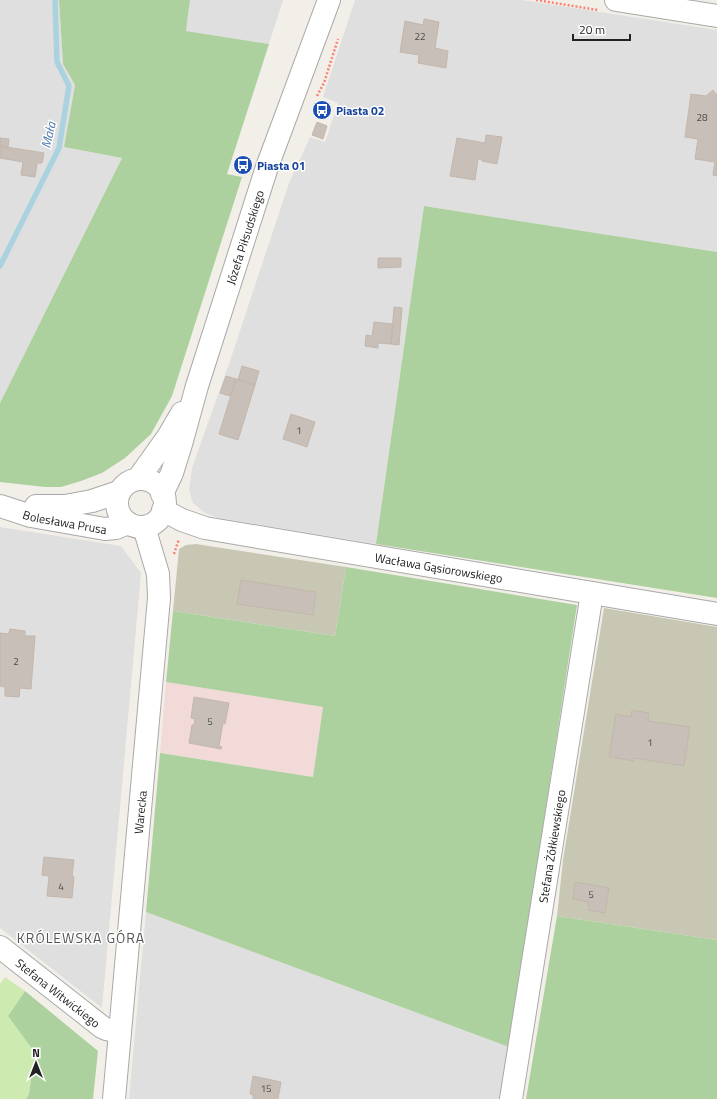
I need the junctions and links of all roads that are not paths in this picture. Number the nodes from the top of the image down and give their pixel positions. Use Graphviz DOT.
graph roads {
  1 [pos="329,0"];
  2 [pos="616,0"];
  3 [pos="717,16"];
  4 [pos="197,386"];
  5 [pos="138,479"];
  6 [pos="119,492"];
  7 [pos="163,502"];
  8 [pos="1,506"];
  9 [pos="136,525"];
  10 [pos="592,593"];
  11 [pos="717,614"];
  12 [pos="0,948"];
  13 [pos="120,1032"];
  14 [pos="114,1099"];
  15 [pos="511,1099"];
  1 -- 4 [label="street, Józefa Piłsudskiego"];
  2 -- 3 [label="street"];
  4 -- 5 [label="street, Józefa Piłsudskiego"];
  4 -- 7 [label="street, Józefa Piłsudskiego"];
  5 -- 6 [label="street"];
  5 -- 7 [label="street"];
  6 -- 8 [label="street, Bolesława Prusa"];
  6 -- 9 [label="street"];
  7 -- 9 [label="street"];
  7 -- 10 [label="street, Wacława Gąsiorowskiego"];
  8 -- 9 [label="street, Bolesława Prusa"];
  9 -- 13 [label="street, Warecka"];
  10 -- 11 [label="street, Wacława Gąsiorowskiego"];
  10 -- 15 [label="street, Stefana Żółkiewskiego"];
  12 -- 13 [label="street, Stefana Witwickiego"];
  13 -- 14 [label="street, Warecka"];
}
